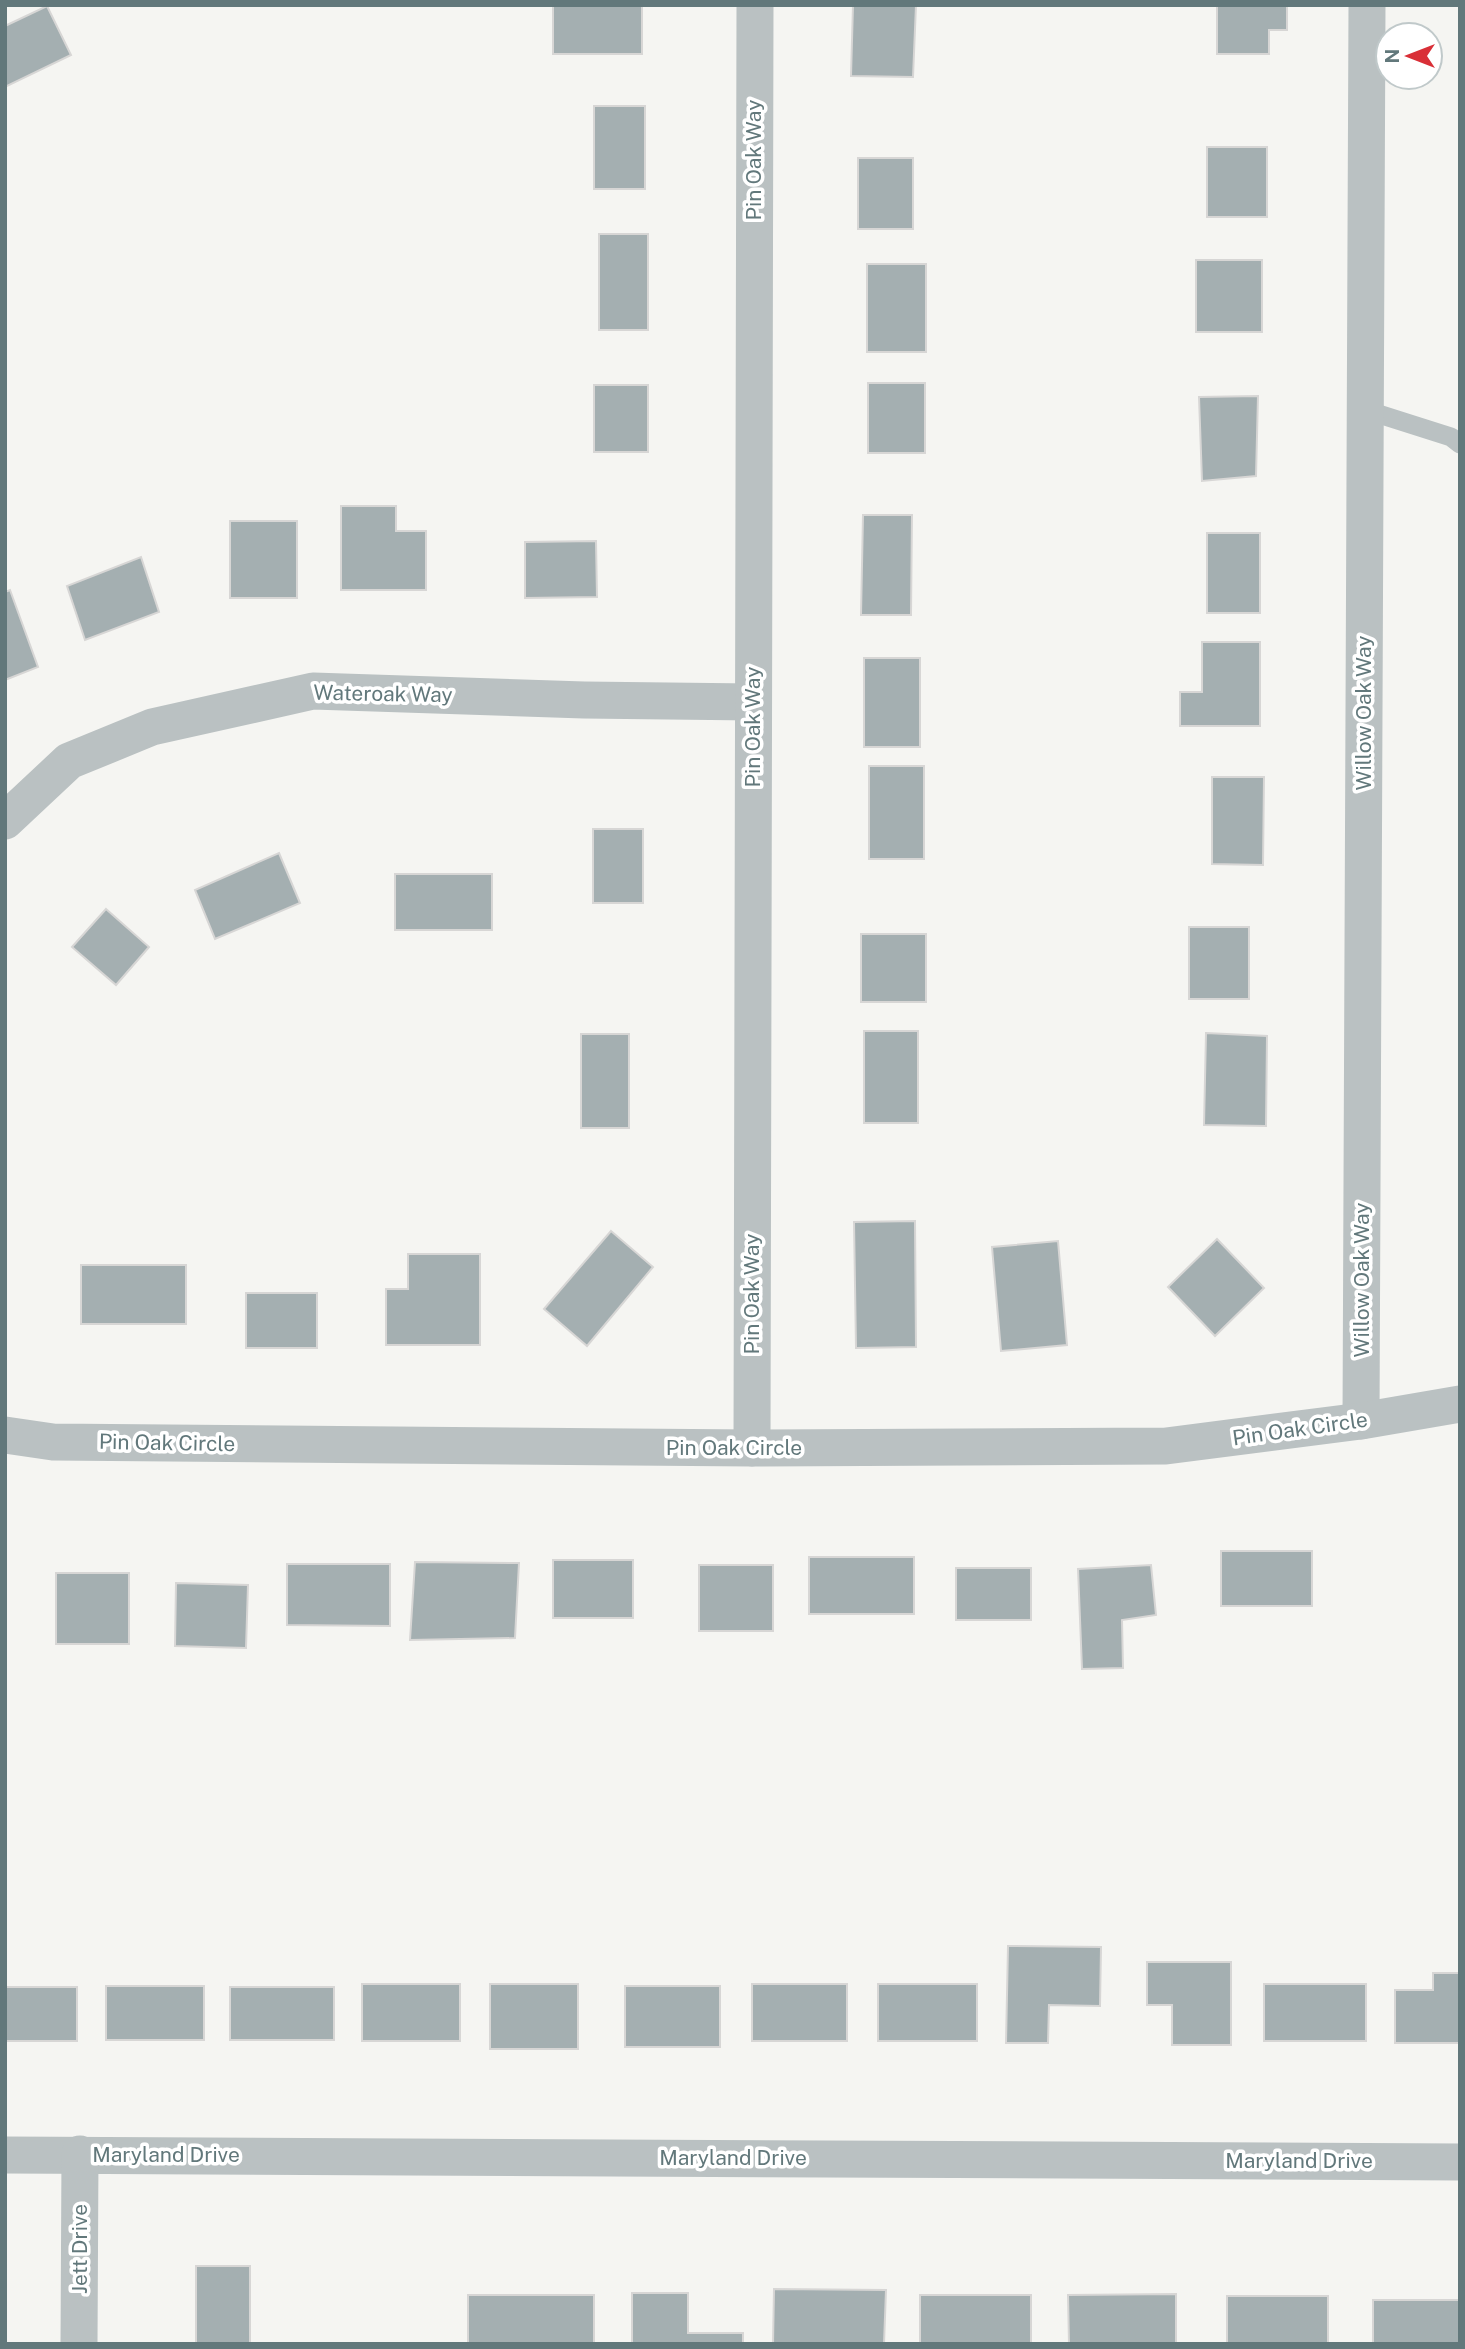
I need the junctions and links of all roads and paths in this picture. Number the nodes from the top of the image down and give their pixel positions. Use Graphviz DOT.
graph roads {
  1 [pos="755,5"];
  2 [pos="1367,5"];
  3 [pos="1366,410"];
  4 [pos="1460,444"];
  5 [pos="753,702"];
  6 [pos="5,821"];
  7 [pos="1460,1405"];
  8 [pos="1361,1421"];
  9 [pos="5,1435"];
  10 [pos="752,1448"];
  11 [pos="80,2154"];
  12 [pos="5,2155"];
  13 [pos="1460,2162"];
  14 [pos="79,2344"];
  1 -- 5 [label="street, Pin Oak Way"];
  2 -- 3 [label="street, Willow Oak Way"];
  3 -- 4 [label="lane"];
  3 -- 8 [label="street, Willow Oak Way"];
  5 -- 6 [label="street, Wateroak Way"];
  5 -- 10 [label="street, Pin Oak Way"];
  7 -- 8 [label="street, Pin Oak Circle"];
  8 -- 10 [label="street, Pin Oak Circle"];
  9 -- 10 [label="street, Pin Oak Circle"];
  11 -- 12 [label="street, Maryland Drive"];
  11 -- 13 [label="street, Maryland Drive"];
  11 -- 14 [label="street, Jett Drive"];
}
